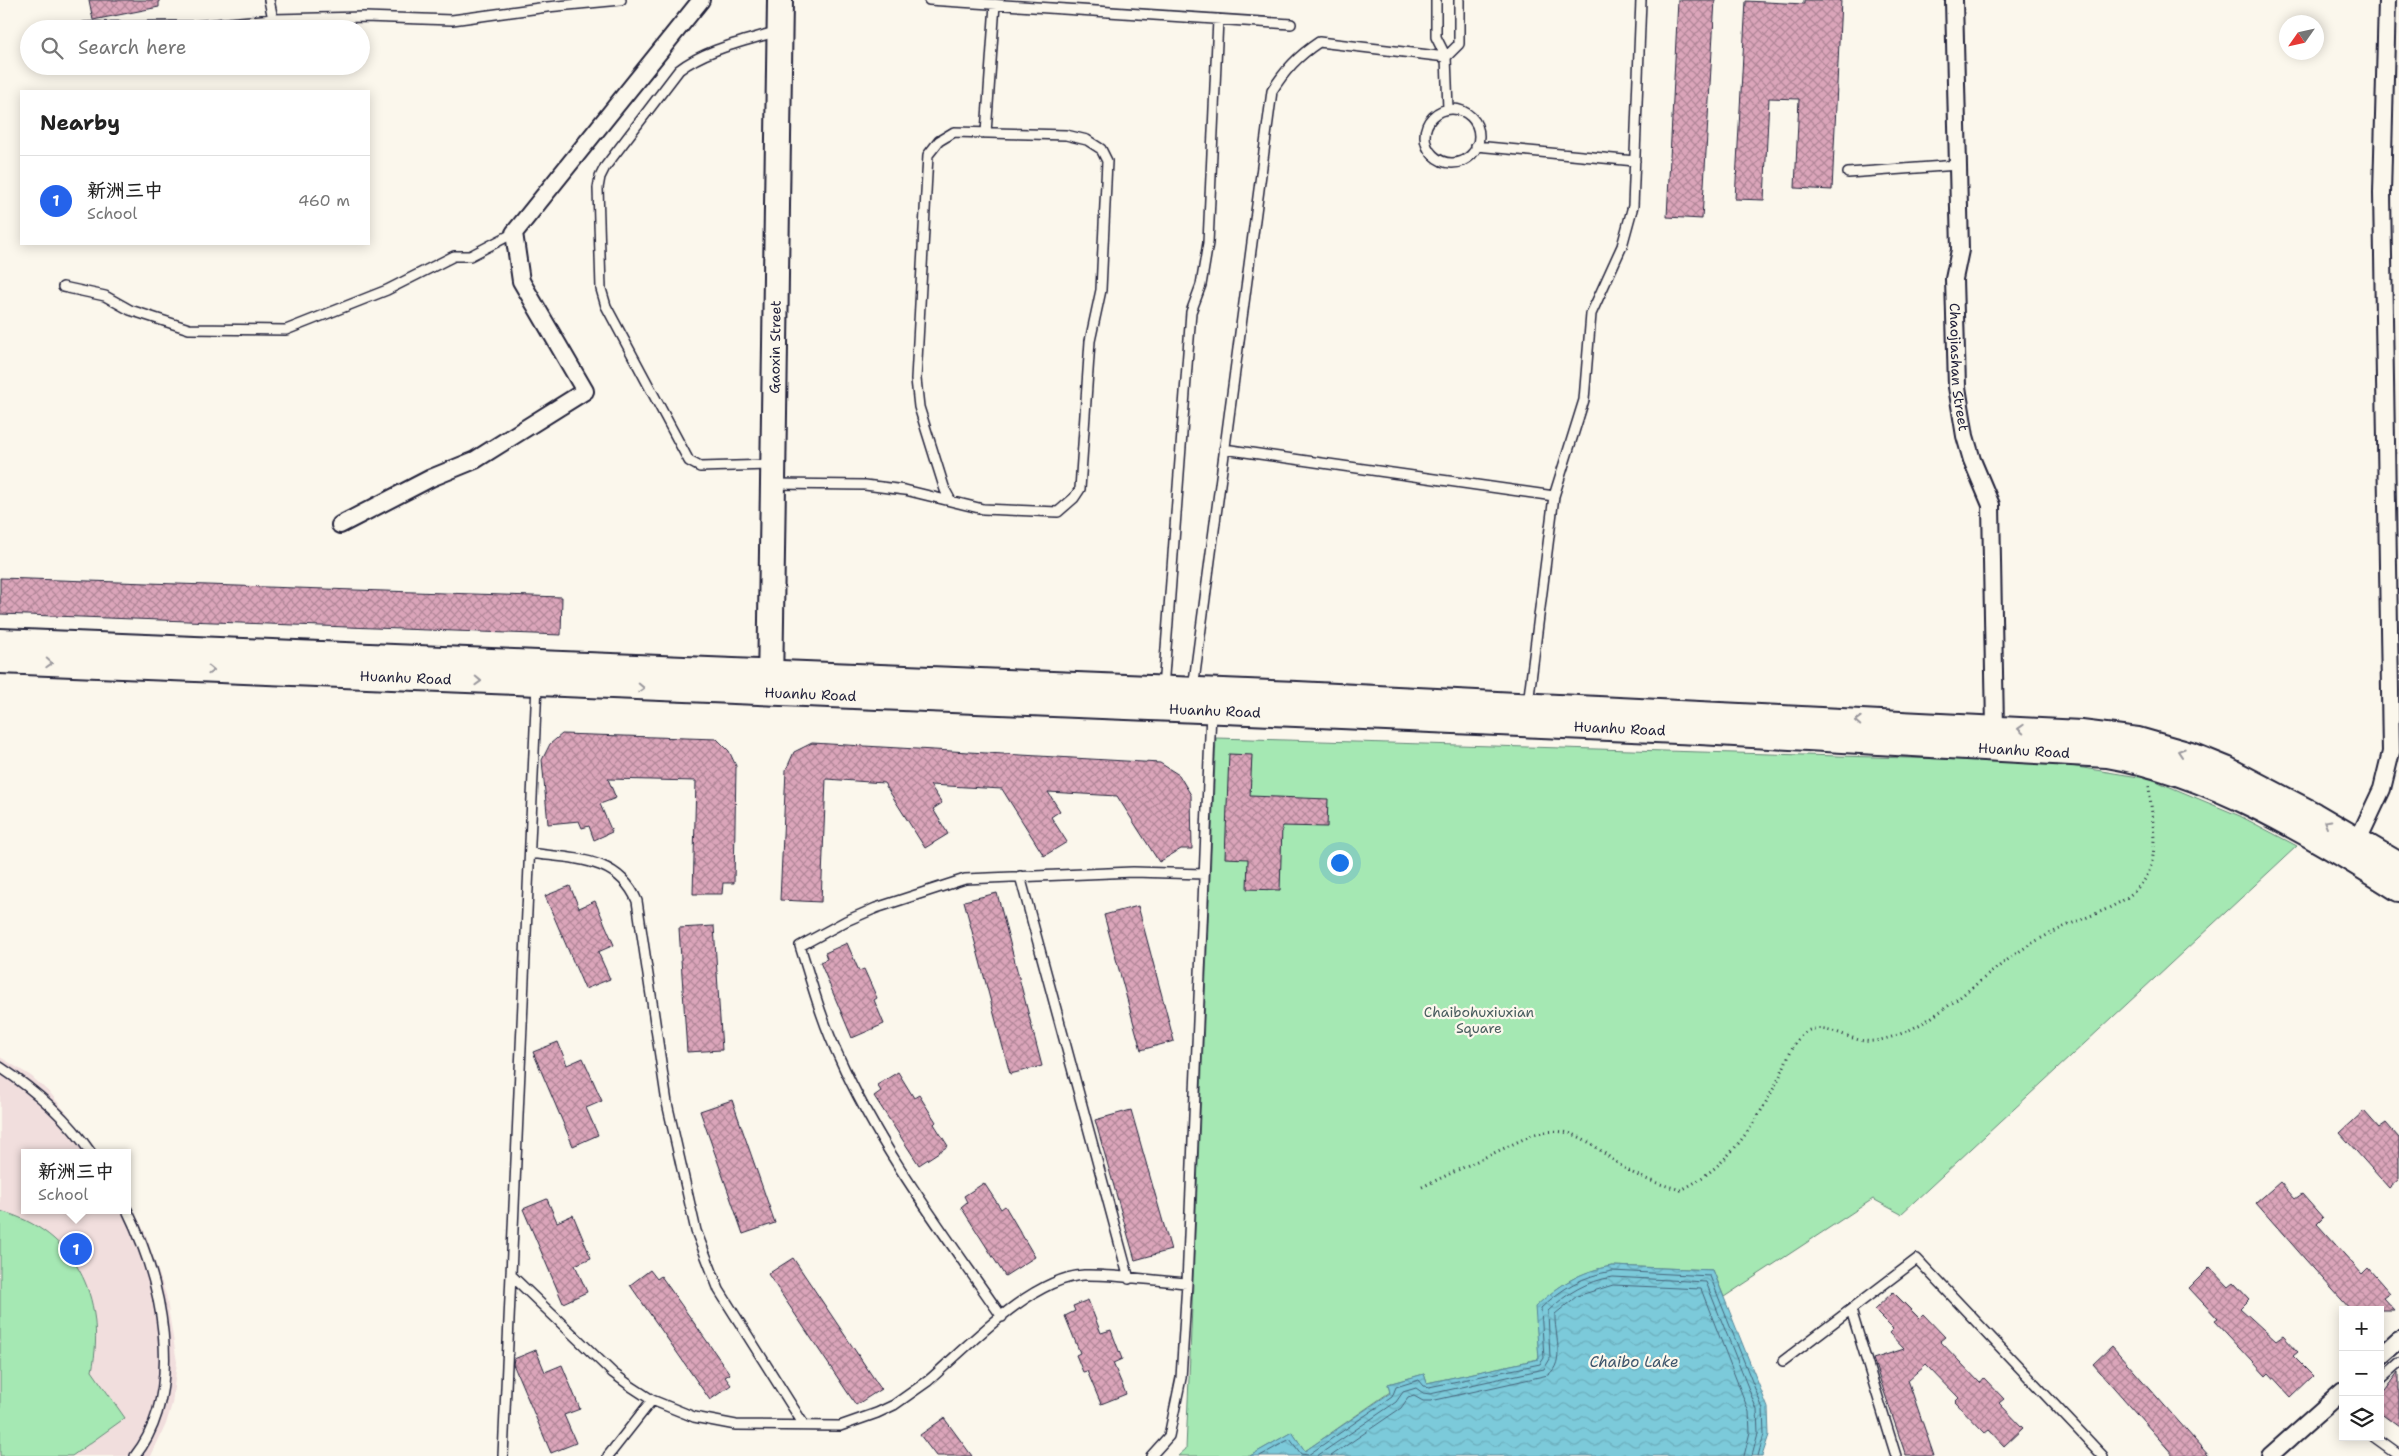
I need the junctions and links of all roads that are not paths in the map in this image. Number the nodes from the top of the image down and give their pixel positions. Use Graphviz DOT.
graph roads {
  1 [pos="269,0"];
  2 [pos="621,0"];
  3 [pos="701,0"];
  4 [pos="780,0"];
  5 [pos="929,0"];
  6 [pos="1436,0"];
  7 [pos="1459,0"];
  8 [pos="1641,0"];
  9 [pos="1954,0"];
  10 [pos="2387,0"];
  11 [pos="995,4"];
  12 [pos="273,19"];
  13 [pos="1218,19"];
  14 [pos="262,20"];
  15 [pos="1291,24"];
  16 [pos="779,30"];
  17 [pos="1446,57"];
  18 [pos="1448,109"];
  19 [pos="986,132"];
  20 [pos="1476,146"];
  21 [pos="1635,161"];
  22 [pos="1958,165"];
  23 [pos="1848,173"];
  24 [pos="514,233"];
  25 [pos="63,287"];
  26 [pos="1224,449"];
  27 [pos="773,474"];
  28 [pos="1554,496"];
  29 [pos="951,500"];
  30 [pos="340,525"];
  31 [pos="0,641"];
  32 [pos="0,661"];
  33 [pos="770,683"];
  34 [pos="537,684"];
  35 [pos="1163,689"];
  36 [pos="1198,703"];
  37 [pos="1528,704"];
  38 [pos="1995,728"];
  39 [pos="2358,840"];
  40 [pos="530,852"];
  41 [pos="2399,865"];
  42 [pos="1204,874"];
  43 [pos="1020,876"];
  44 [pos="2399,889"];
  45 [pos="0,1067"];
  46 [pos="88,1149"];
  47 [pos="129,1214"];
  48 [pos="511,1275"];
  49 [pos="1129,1279"];
  50 [pos="1187,1283"];
  51 [pos="1850,1310"];
  52 [pos="1002,1317"];
  53 [pos="2399,1340"];
  54 [pos="2384,1353"];
  55 [pos="1783,1362"];
  56 [pos="2399,1363"];
  57 [pos="2384,1376"];
  58 [pos="2339,1395"];
  59 [pos="652,1400"];
  60 [pos="804,1425"];
  61 [pos="2380,1441"];
  62 [pos="2399,1455"];
  63 [pos="135,1456"];
  64 [pos="503,1456"];
  65 [pos="608,1456"];
  66 [pos="1151,1456"];
  67 [pos="1896,1456"];
  68 [pos="2103,1456"];
  69 [pos="2270,1456"];
  1 -- 12 [label="lane"];
  2 -- 12 [label="lane"];
  3 -- 24 [label="street"];
  4 -- 16 [label="street, Gaoxin Street"];
  5 -- 11 [label="lane"];
  6 -- 17 [label="lane"];
  7 -- 17 [label="lane"];
  8 -- 21 [label="lane"];
  9 -- 22 [label="street, Chaojiashan Street"];
  10 -- 39 [label="street"];
  11 -- 13 [label="lane"];
  11 -- 19 [label="lane"];
  12 -- 14 [label="lane"];
  13 -- 15 [label="lane"];
  13 -- 35 [label="lane"];
  16 -- 27 [label="street, Gaoxin Street"];
  16 -- 27 [label="lane"];
  17 -- 18 [label="lane"];
  17 -- 26 [label="lane"];
  18 -- 20 [label="lane"];
  18 -- 20 [label="lane"];
  19 -- 29 [label="lane"];
  19 -- 29 [label="lane"];
  20 -- 21 [label="lane"];
  21 -- 28 [label="lane"];
  22 -- 23 [label="lane"];
  22 -- 38 [label="street, Chaojiashan Street"];
  24 -- 25 [label="lane"];
  24 -- 30 [label="street"];
  26 -- 28 [label="lane"];
  26 -- 36 [label="lane"];
  27 -- 29 [label="lane"];
  27 -- 33 [label="street, Gaoxin Street"];
  28 -- 37 [label="lane"];
  31 -- 33 [label="street, Huanhu Road"];
  32 -- 34 [label="street, Huanhu Road, one-way"];
  34 -- 33 [label="street, Huanhu Road, one-way"];
  33 -- 35 [label="street, Huanhu Road"];
  33 -- 36 [label="street, Huanhu Road"];
  34 -- 40 [label="lane"];
  35 -- 36 [label="street, Huanhu Road"];
  36 -- 37 [label="street, Huanhu Road"];
  36 -- 42 [label="lane"];
  36 -- 44 [label="street, Huanhu Road"];
  38 -- 37 [label="street, Huanhu Road, one-way"];
  39 -- 38 [label="street, Huanhu Road, one-way"];
  39 -- 41 [label="street, Huanhu Road"];
  40 -- 48 [label="lane"];
  40 -- 60 [label="lane"];
  42 -- 43 [label="lane"];
  42 -- 50 [label="lane"];
  43 -- 49 [label="lane"];
  43 -- 52 [label="lane"];
  45 -- 46 [label="lane"];
  47 -- 63 [label="lane"];
  48 -- 59 [label="lane"];
  48 -- 64 [label="lane"];
  49 -- 50 [label="lane"];
  49 -- 52 [label="lane"];
  50 -- 66 [label="lane"];
  51 -- 55 [label="lane"];
  51 -- 67 [label="lane"];
  51 -- 68 [label="lane"];
  52 -- 60 [label="lane"];
  53 -- 54 [label="street"];
  56 -- 57 [label="lane"];
  58 -- 69 [label="street"];
  59 -- 60 [label="lane"];
  59 -- 65 [label="lane"];
  61 -- 62 [label="lane"];
}
